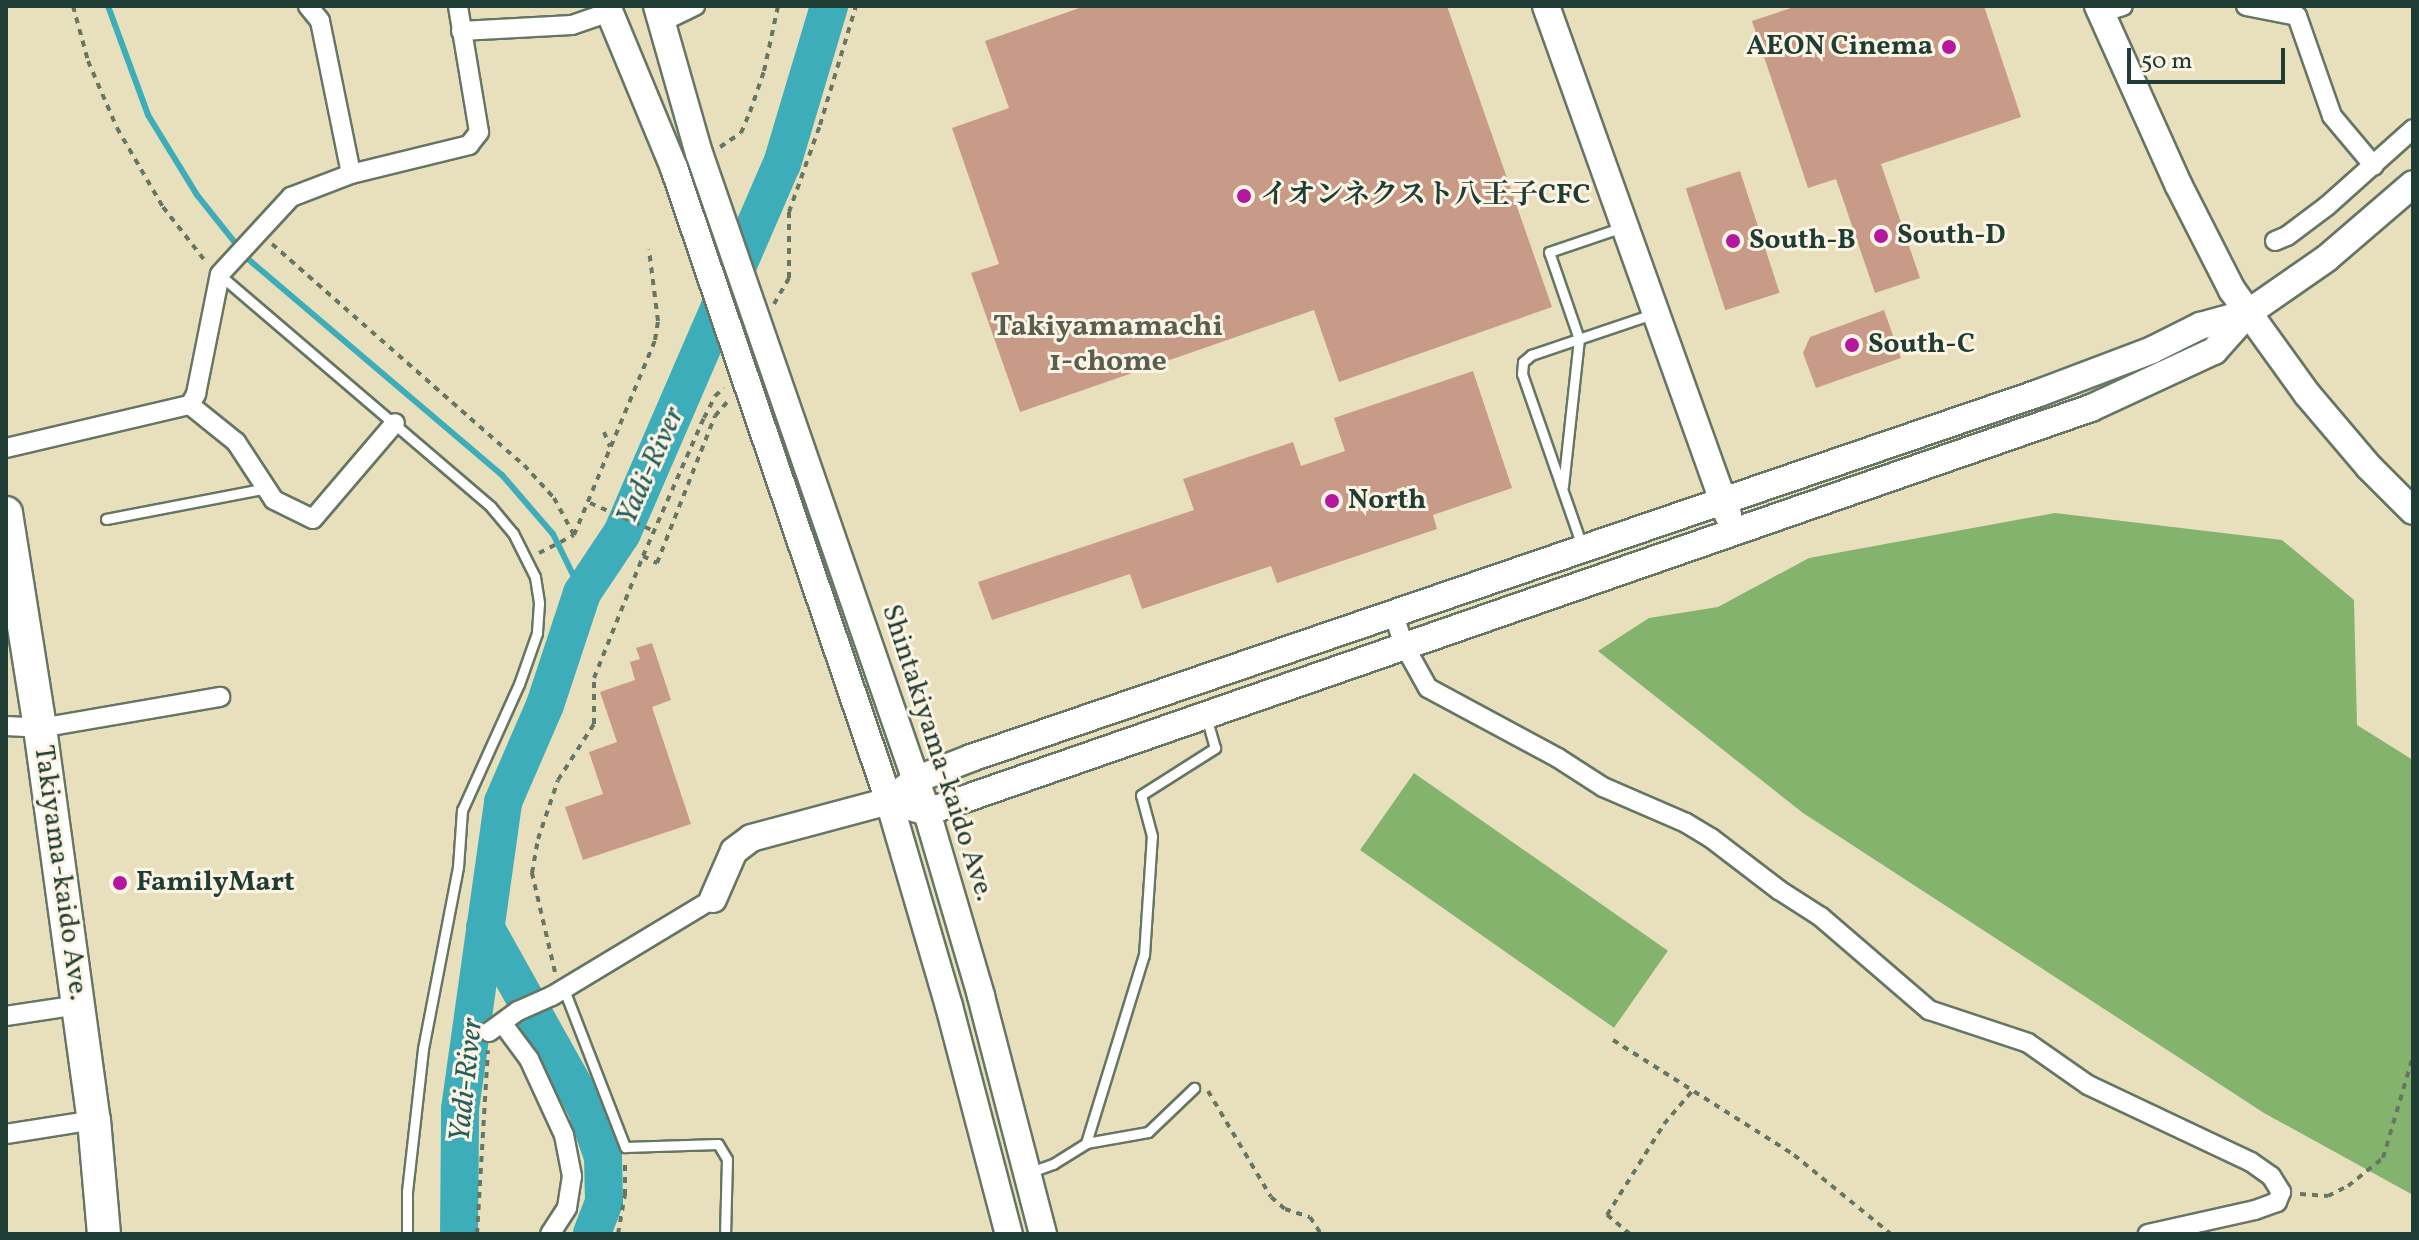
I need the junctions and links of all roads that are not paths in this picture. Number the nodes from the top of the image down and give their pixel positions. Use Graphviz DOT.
graph roads {
  1 [pos="308,6"];
  2 [pos="458,6"];
  3 [pos="695,6"];
  4 [pos="1546,6"];
  5 [pos="2246,6"];
  6 [pos="2107,8"];
  7 [pos="608,9"];
  8 [pos="660,14"];
  9 [pos="461,31"];
  10 [pos="2413,129"];
  11 [pos="2374,166"];
  12 [pos="351,174"];
  13 [pos="2413,184"];
  14 [pos="1626,226"];
  15 [pos="2275,241"];
  16 [pos="222,270"];
  17 [pos="1656,313"];
  18 [pos="2248,313"];
  19 [pos="1579,339"];
  20 [pos="190,405"];
  21 [pos="395,423"];
  22 [pos="6,448"];
  23 [pos="267,488"];
  24 [pos="1562,489"];
  25 [pos="1723,500"];
  26 [pos="2413,511"];
  27 [pos="6,513"];
  28 [pos="106,519"];
  29 [pos="1734,534"];
  30 [pos="1583,549"];
  31 [pos="1393,612"];
  32 [pos="1404,645"];
  33 [pos="220,697"];
  34 [pos="1205,715"];
  35 [pos="6,726"];
  36 [pos="40,728"];
  37 [pos="915,780"];
  38 [pos="889,801"];
  39 [pos="927,812"];
  40 [pos="713,899"];
  41 [pos="557,991"];
  42 [pos="79,1005"];
  43 [pos="6,1016"];
  44 [pos="1194,1088"];
  45 [pos="94,1120"];
  46 [pos="6,1134"];
  47 [pos="1086,1143"];
  48 [pos="1028,1173"];
  49 [pos="104,1234"];
  50 [pos="407,1234"];
  51 [pos="550,1234"];
  52 [pos="725,1234"];
  53 [pos="1009,1234"];
  54 [pos="1043,1234"];
  55 [pos="2148,1234"];
  1 -- 12 [label="street"];
  2 -- 9 [label="street"];
  3 -- 8 [label="street"];
  4 -- 14 [label="street"];
  5 -- 11 [label="street"];
  6 -- 18 [label="street"];
  7 -- 9 [label="street"];
  7 -- 38 [label="street"];
  8 -- 37 [label="street, Shintakiyama-kaido Ave."];
  9 -- 12 [label="street"];
  10 -- 11 [label="street"];
  11 -- 15 [label="street"];
  12 -- 16 [label="street"];
  13 -- 18 [label="street"];
  14 -- 17 [label="street"];
  14 -- 19 [label="lane"];
  16 -- 20 [label="street"];
  16 -- 21 [label="lane"];
  17 -- 19 [label="lane"];
  17 -- 25 [label="street"];
  18 -- 25 [label="street"];
  18 -- 26 [label="street"];
  18 -- 29 [label="street"];
  19 -- 24 [label="lane"];
  19 -- 24 [label="lane"];
  20 -- 22 [label="street"];
  20 -- 23 [label="street"];
  21 -- 23 [label="street"];
  21 -- 50 [label="lane"];
  23 -- 28 [label="lane"];
  24 -- 30 [label="lane"];
  25 -- 29 [label="street"];
  25 -- 30 [label="street"];
  27 -- 36 [label="highway, Takiyama-kaido Ave."];
  29 -- 32 [label="street"];
  30 -- 31 [label="street"];
  31 -- 32 [label="street"];
  31 -- 37 [label="street"];
  32 -- 34 [label="street"];
  32 -- 55 [label="street"];
  33 -- 36 [label="street"];
  34 -- 39 [label="street"];
  34 -- 47 [label="lane"];
  35 -- 36 [label="street"];
  36 -- 42 [label="highway, Takiyama-kaido Ave."];
  37 -- 38 [label="street"];
  37 -- 39 [label="street, Shintakiyama-kaido Ave."];
  38 -- 39 [label="street"];
  38 -- 40 [label="street"];
  38 -- 53 [label="street"];
  39 -- 48 [label="street, Shintakiyama-kaido Ave."];
  40 -- 41 [label="street"];
  41 -- 51 [label="street"];
  41 -- 52 [label="lane"];
  42 -- 43 [label="street"];
  42 -- 45 [label="highway, Takiyama-kaido Ave."];
  44 -- 47 [label="lane"];
  45 -- 46 [label="street"];
  45 -- 49 [label="highway, Takiyama-kaido Ave."];
  47 -- 48 [label="lane"];
  48 -- 54 [label="street, Shintakiyama-kaido Ave."];
}
